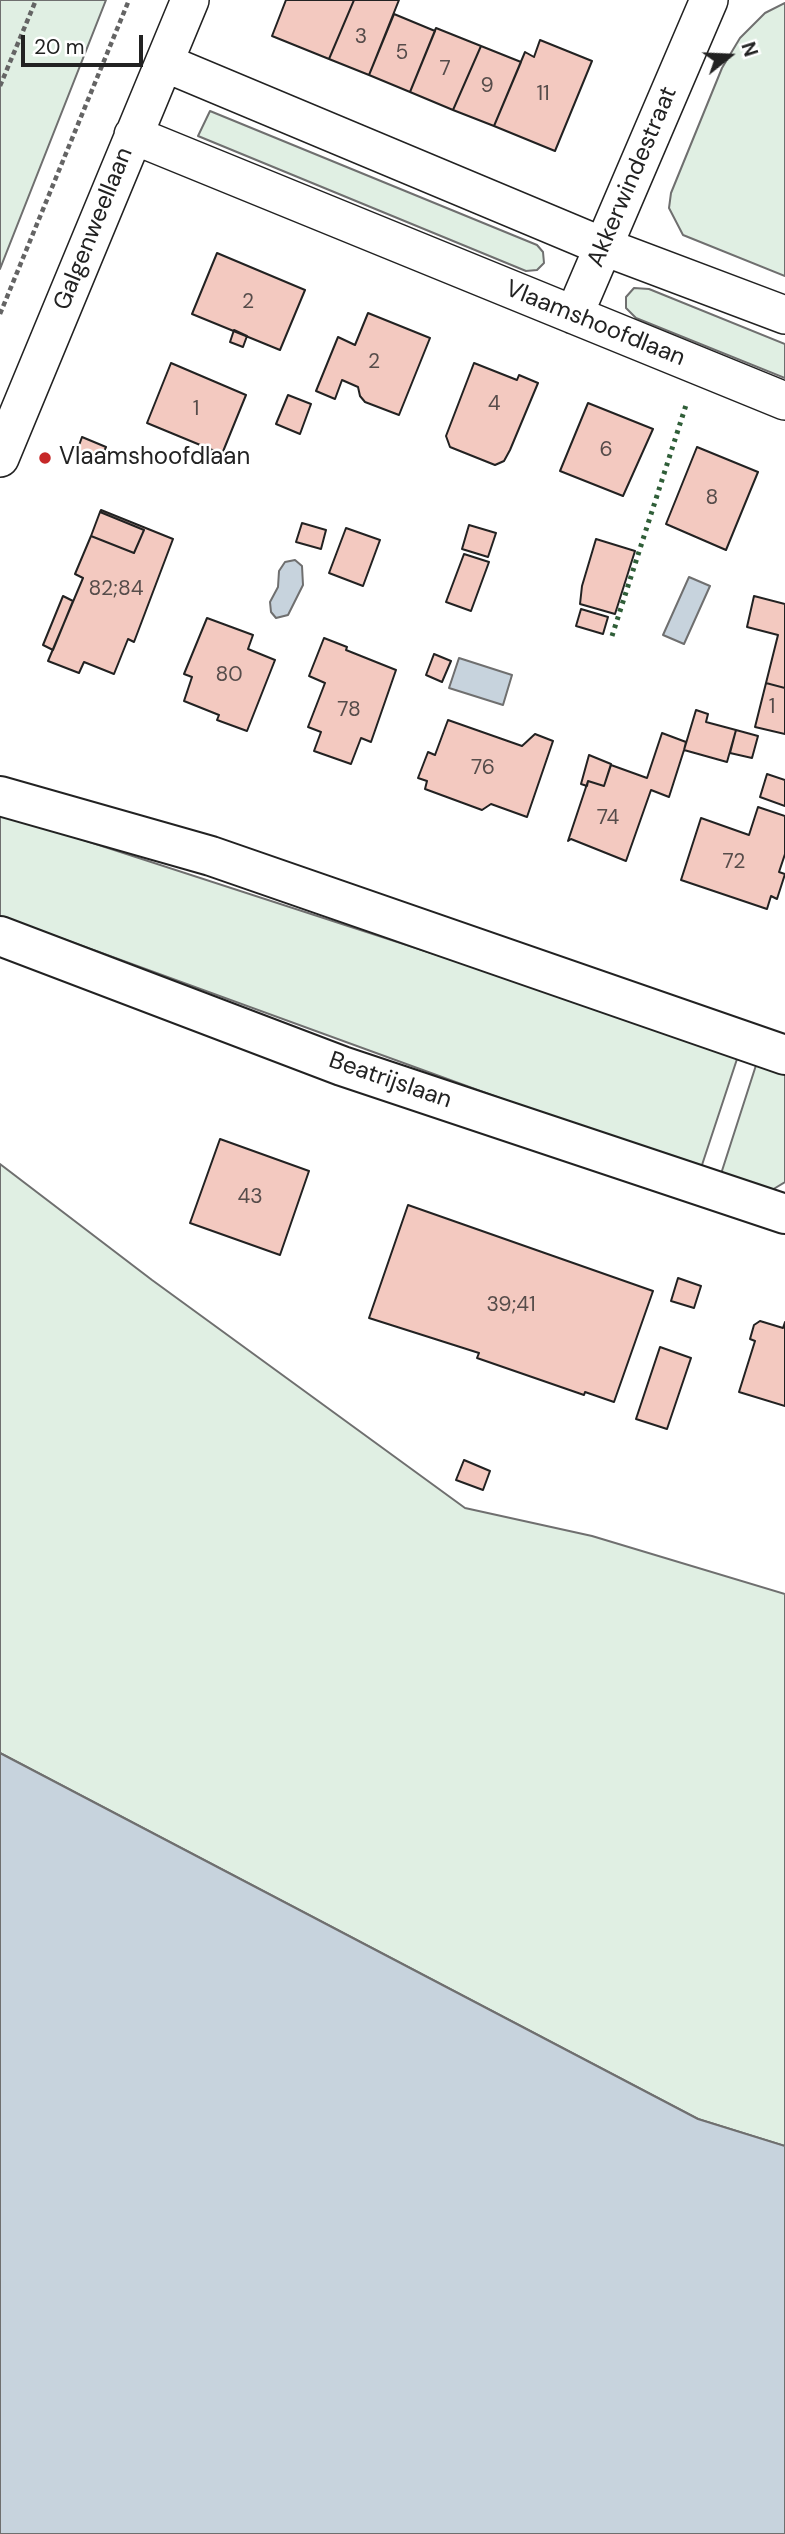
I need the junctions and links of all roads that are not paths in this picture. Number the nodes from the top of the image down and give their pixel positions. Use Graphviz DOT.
graph roads {
  1 [pos="190,0"];
  2 [pos="709,0"];
  3 [pos="165,63"];
  4 [pos="133,135"];
  5 [pos="602,246"];
  6 [pos="574,315"];
  7 [pos="785,315"];
  8 [pos="785,401"];
  9 [pos="0,458"];
  10 [pos="0,796"];
  11 [pos="0,936"];
  12 [pos="785,1055"];
  13 [pos="785,1214"];
  1 -- 3 [label="street, Galgenweellaan"];
  2 -- 5 [label="street, Akkerwindestraat"];
  3 -- 4 [label="street, Galgenweellaan"];
  3 -- 5 [label="street"];
  4 -- 6 [label="street, Vlaamshoofdlaan"];
  4 -- 9 [label="street, Galgenweellaan"];
  5 -- 6 [label="street, Akkerwindestraat"];
  5 -- 7 [label="street"];
  6 -- 8 [label="street, Vlaamshoofdlaan"];
  10 -- 12 [label="street"];
  11 -- 13 [label="street, Beatrijslaan"];
}
